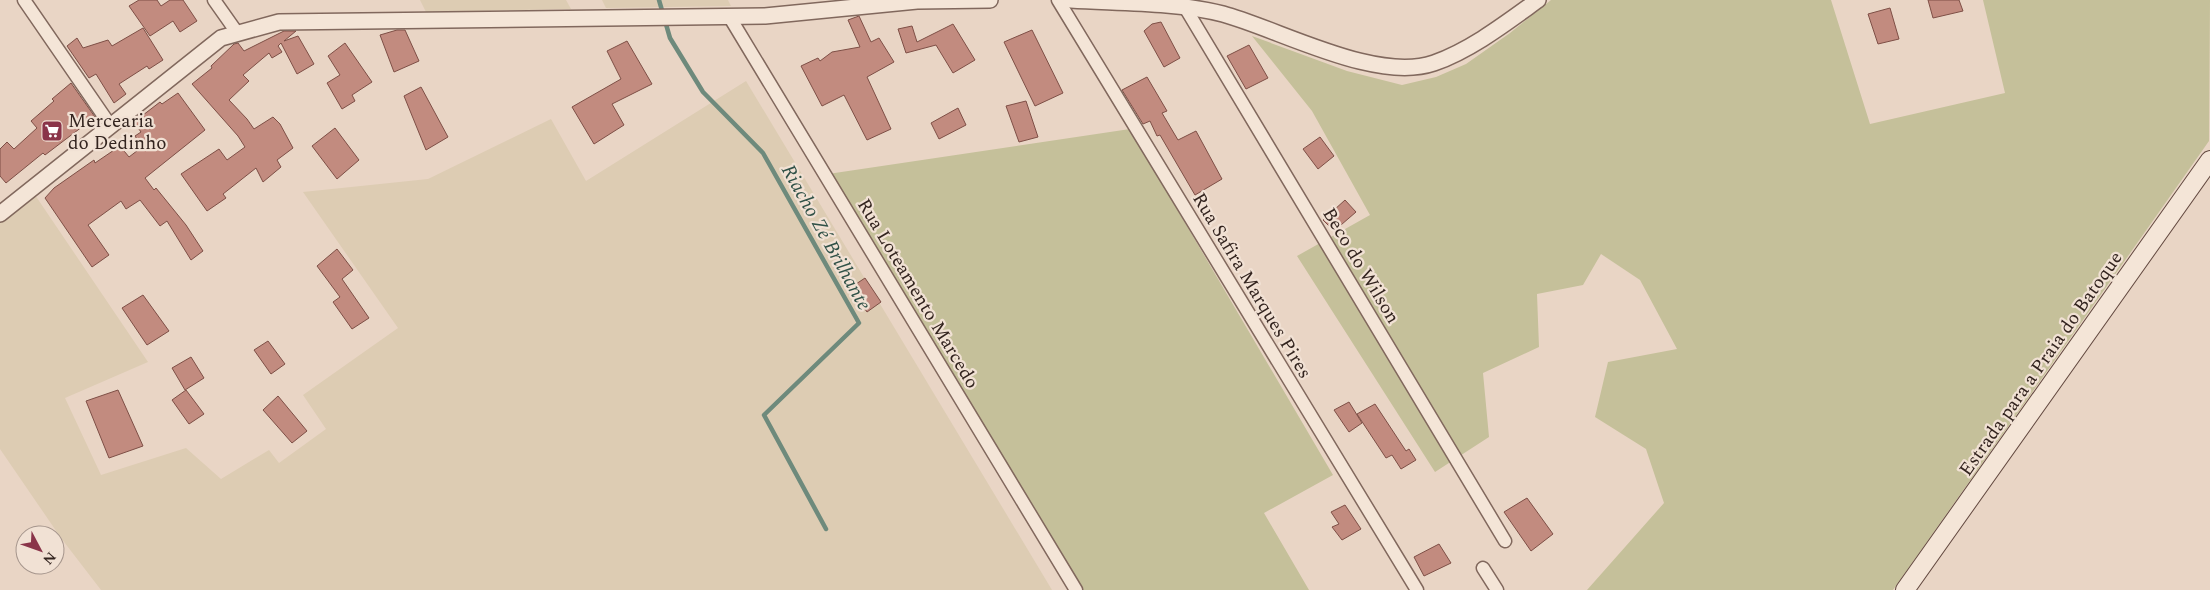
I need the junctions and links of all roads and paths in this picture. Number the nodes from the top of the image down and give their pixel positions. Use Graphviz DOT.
graph roads {
  1 [pos="24,0"];
  2 [pos="214,0"];
  3 [pos="990,0"];
  4 [pos="1058,0"];
  5 [pos="1071,0"];
  6 [pos="1538,0"];
  7 [pos="828,4"];
  8 [pos="1186,9"];
  9 [pos="729,16"];
  10 [pos="238,34"];
  11 [pos="110,125"];
  12 [pos="2210,160"];
  13 [pos="0,214"];
  14 [pos="1505,541"];
  15 [pos="1483,568"];
  16 [pos="1076,590"];
  17 [pos="1417,590"];
  18 [pos="1497,590"];
  19 [pos="1905,590"];
  1 -- 11 [label="street"];
  2 -- 10 [label="street"];
  3 -- 7 [label="street"];
  4 -- 17 [label="street, Rua Safira Marques Pires"];
  5 -- 8 [label="street"];
  6 -- 8 [label="street"];
  7 -- 9 [label="street"];
  8 -- 14 [label="street, Beco do Wilson"];
  9 -- 10 [label="street"];
  9 -- 16 [label="street, Rua Loteamento Marcedo"];
  10 -- 11 [label="street"];
  11 -- 13 [label="street"];
  12 -- 19 [label="main road, Estrada para a Praia do Batoque"];
  15 -- 18 [label="street"];
}
